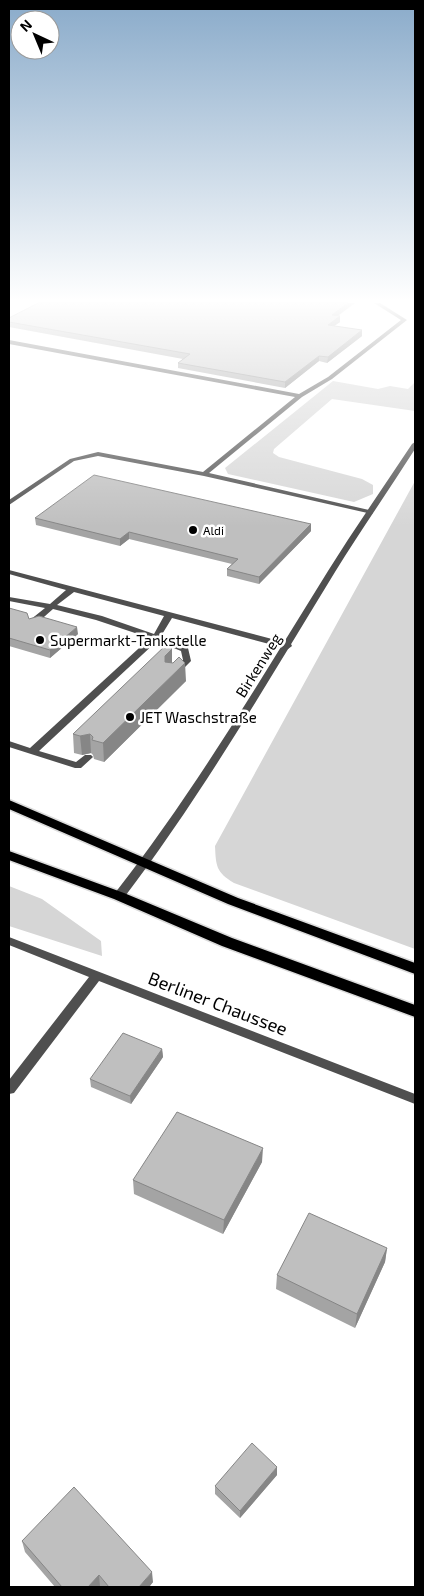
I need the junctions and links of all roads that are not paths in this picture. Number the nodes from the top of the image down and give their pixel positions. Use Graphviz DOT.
graph roads {
  1 [pos="200,377"];
  2 [pos="331,377"];
  3 [pos="300,396"];
  4 [pos="415,444"];
  5 [pos="204,474"];
  6 [pos="9,503"];
  7 [pos="369,512"];
  8 [pos="9,572"];
  9 [pos="72,589"];
  10 [pos="9,599"];
  11 [pos="53,606"];
  12 [pos="169,614"];
  13 [pos="33,622"];
  14 [pos="156,637"];
  15 [pos="288,646"];
  16 [pos="170,677"];
  17 [pos="9,744"];
  18 [pos="32,752"];
  19 [pos="88,757"];
  20 [pos="9,804"];
  21 [pos="9,855"];
  22 [pos="146,863"];
  23 [pos="119,896"];
  24 [pos="9,941"];
  25 [pos="415,968"];
  26 [pos="97,975"];
  27 [pos="415,1011"];
  28 [pos="9,1089"];
  29 [pos="415,1099"];
  1 -- 3 [label="street"];
  2 -- 3 [label="street"];
  3 -- 5 [label="street"];
  4 -- 7 [label="street, Birkenweg"];
  5 -- 6 [label="street"];
  5 -- 7 [label="street"];
  7 -- 15 [label="street, Birkenweg"];
  8 -- 9 [label="street"];
  9 -- 11 [label="street"];
  9 -- 12 [label="street"];
  10 -- 11 [label="street"];
  11 -- 13 [label="street"];
  11 -- 14 [label="street"];
  12 -- 14 [label="street"];
  12 -- 15 [label="street"];
  14 -- 16 [label="street"];
  14 -- 18 [label="street"];
  15 -- 22 [label="street, Birkenweg"];
  17 -- 18 [label="street"];
  18 -- 19 [label="street"];
  20 -- 22 [label="main road"];
  21 -- 23 [label="main road"];
  22 -- 23 [label="street, Birkenweg"];
  22 -- 25 [label="main road"];
  23 -- 27 [label="main road"];
  24 -- 26 [label="street, Berliner Chaussee"];
  26 -- 28 [label="street"];
  26 -- 29 [label="street, Berliner Chaussee"];
}
